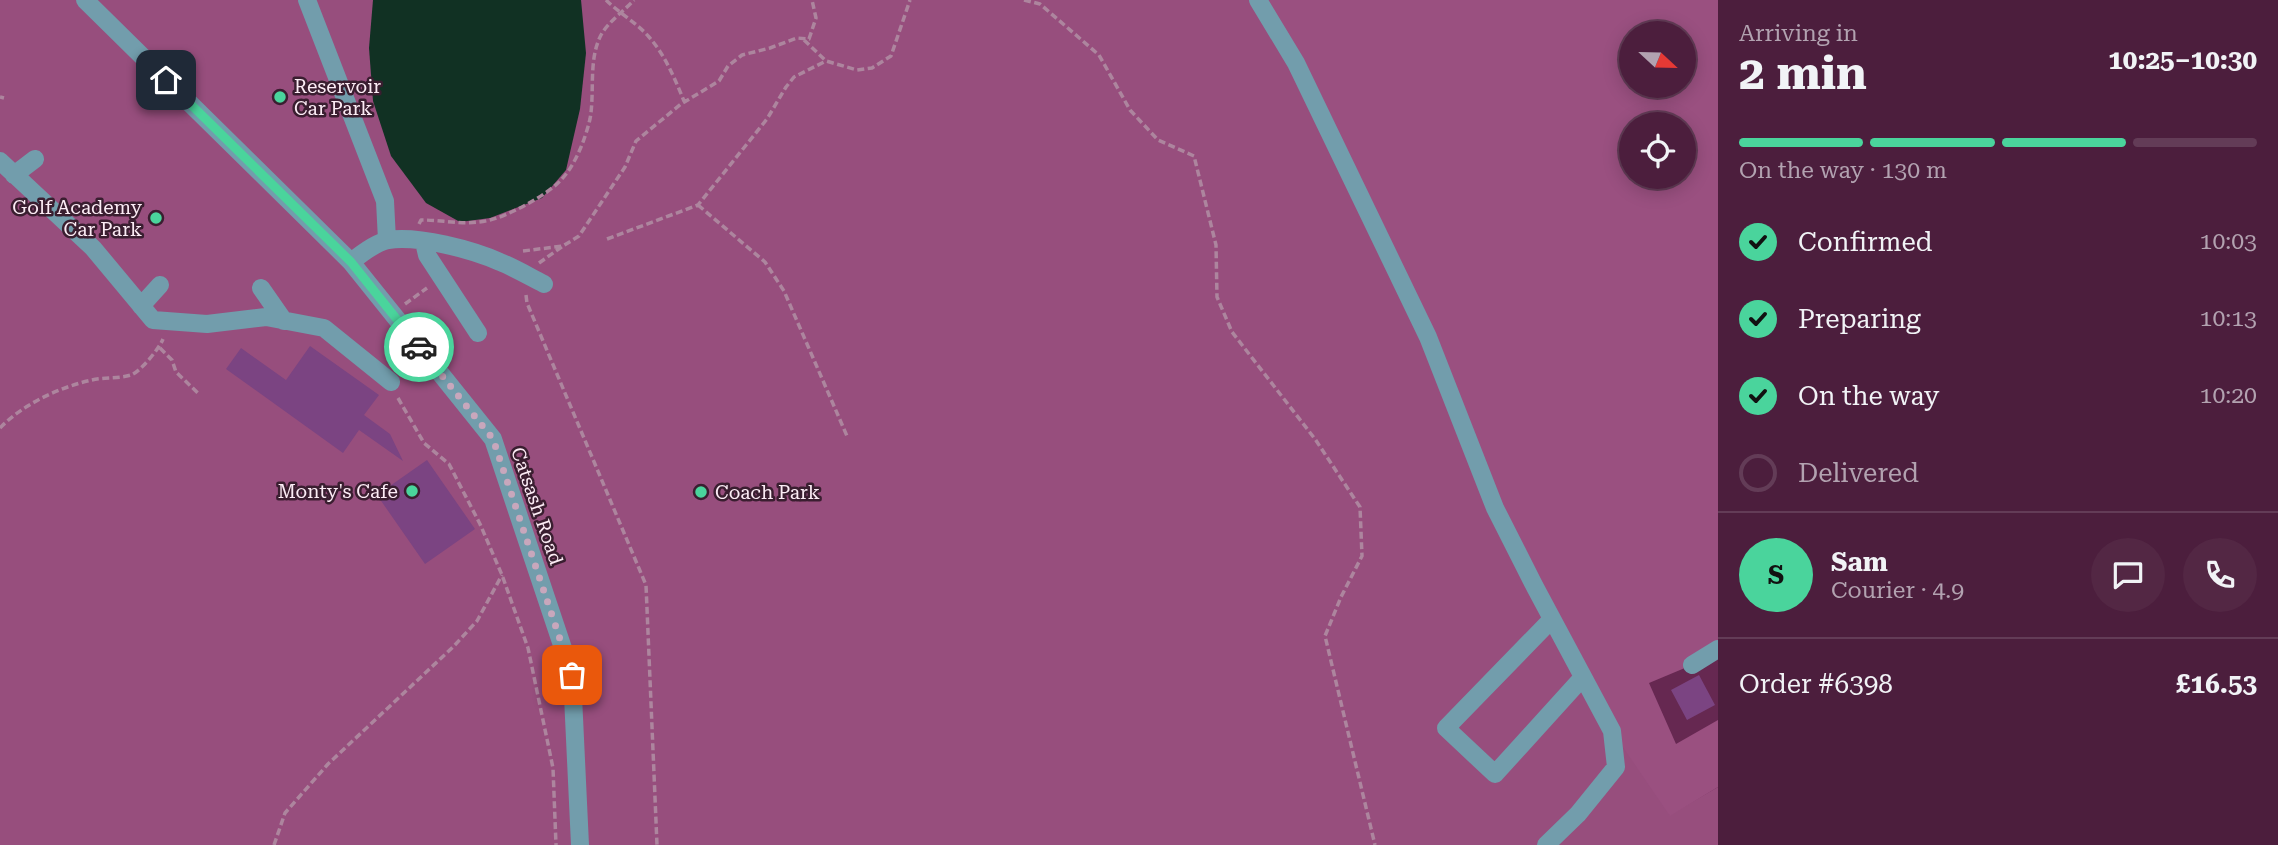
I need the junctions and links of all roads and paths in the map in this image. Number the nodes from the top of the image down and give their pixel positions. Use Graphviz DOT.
graph roads {
  1 [pos="85,0"];
  2 [pos="307,0"];
  3 [pos="606,0"];
  4 [pos="634,0"];
  5 [pos="812,0"];
  6 [pos="910,0"];
  7 [pos="1024,0"];
  8 [pos="1258,0"];
  9 [pos="621,15"];
  10 [pos="802,39"];
  11 [pos="826,61"];
  12 [pos="684,101"];
  13 [pos="35,159"];
  14 [pos="0,161"];
  15 [pos="14,175"];
  16 [pos="698,205"];
  17 [pos="607,239"];
  18 [pos="387,240"];
  19 [pos="418,241"];
  20 [pos="563,246"];
  21 [pos="516,250"];
  22 [pos="351,262"];
  23 [pos="442,277"];
  24 [pos="537,281"];
  25 [pos="160,285"];
  26 [pos="261,288"];
  27 [pos="141,306"];
  28 [pos="392,313"];
  29 [pos="284,321"];
  30 [pos="478,333"];
  31 [pos="391,382"];
  32 [pos="200,395"];
  33 [pos="0,428"];
  34 [pos="847,436"];
  35 [pos="502,575"];
  36 [pos="1552,619"];
  37 [pos="1718,649"];
  38 [pos="1692,665"];
  39 [pos="1583,677"];
  40 [pos="274,845"];
  41 [pos="556,845"];
  42 [pos="580,845"];
  43 [pos="657,845"];
  44 [pos="1375,845"];
  45 [pos="1546,845"];
  1 -- 22 [label="street, Catsash Road"];
  2 -- 18 [label="street"];
  3 -- 9 [label="path"];
  4 -- 9 [label="path"];
  5 -- 10 [label="path"];
  6 -- 11 [label="path"];
  7 -- 44 [label="path"];
  8 -- 36 [label="street"];
  9 -- 12 [label="path"];
  9 -- 19 [label="path"];
  10 -- 11 [label="path"];
  10 -- 12 [label="path"];
  11 -- 16 [label="path"];
  12 -- 20 [label="path"];
  13 -- 15 [label="street"];
  14 -- 15 [label="street"];
  15 -- 27 [label="street"];
  16 -- 17 [label="path"];
  16 -- 34 [label="path"];
  18 -- 19 [label="street"];
  18 -- 22 [label="street"];
  19 -- 23 [label="street"];
  19 -- 24 [label="street"];
  20 -- 21 [label="path"];
  20 -- 24 [label="path"];
  22 -- 28 [label="street, Catsash Road"];
  23 -- 28 [label="path"];
  23 -- 30 [label="street"];
  24 -- 43 [label="path"];
  25 -- 27 [label="street"];
  26 -- 29 [label="street"];
  27 -- 29 [label="street"];
  28 -- 42 [label="street, Catsash Road"];
  29 -- 31 [label="street"];
  31 -- 35 [label="path"];
  32 -- 33 [label="path"];
  35 -- 40 [label="path"];
  35 -- 41 [label="path"];
  36 -- 39 [label="street"];
  36 -- 39 [label="street"];
  37 -- 38 [label="street"];
  39 -- 45 [label="street"];
}
